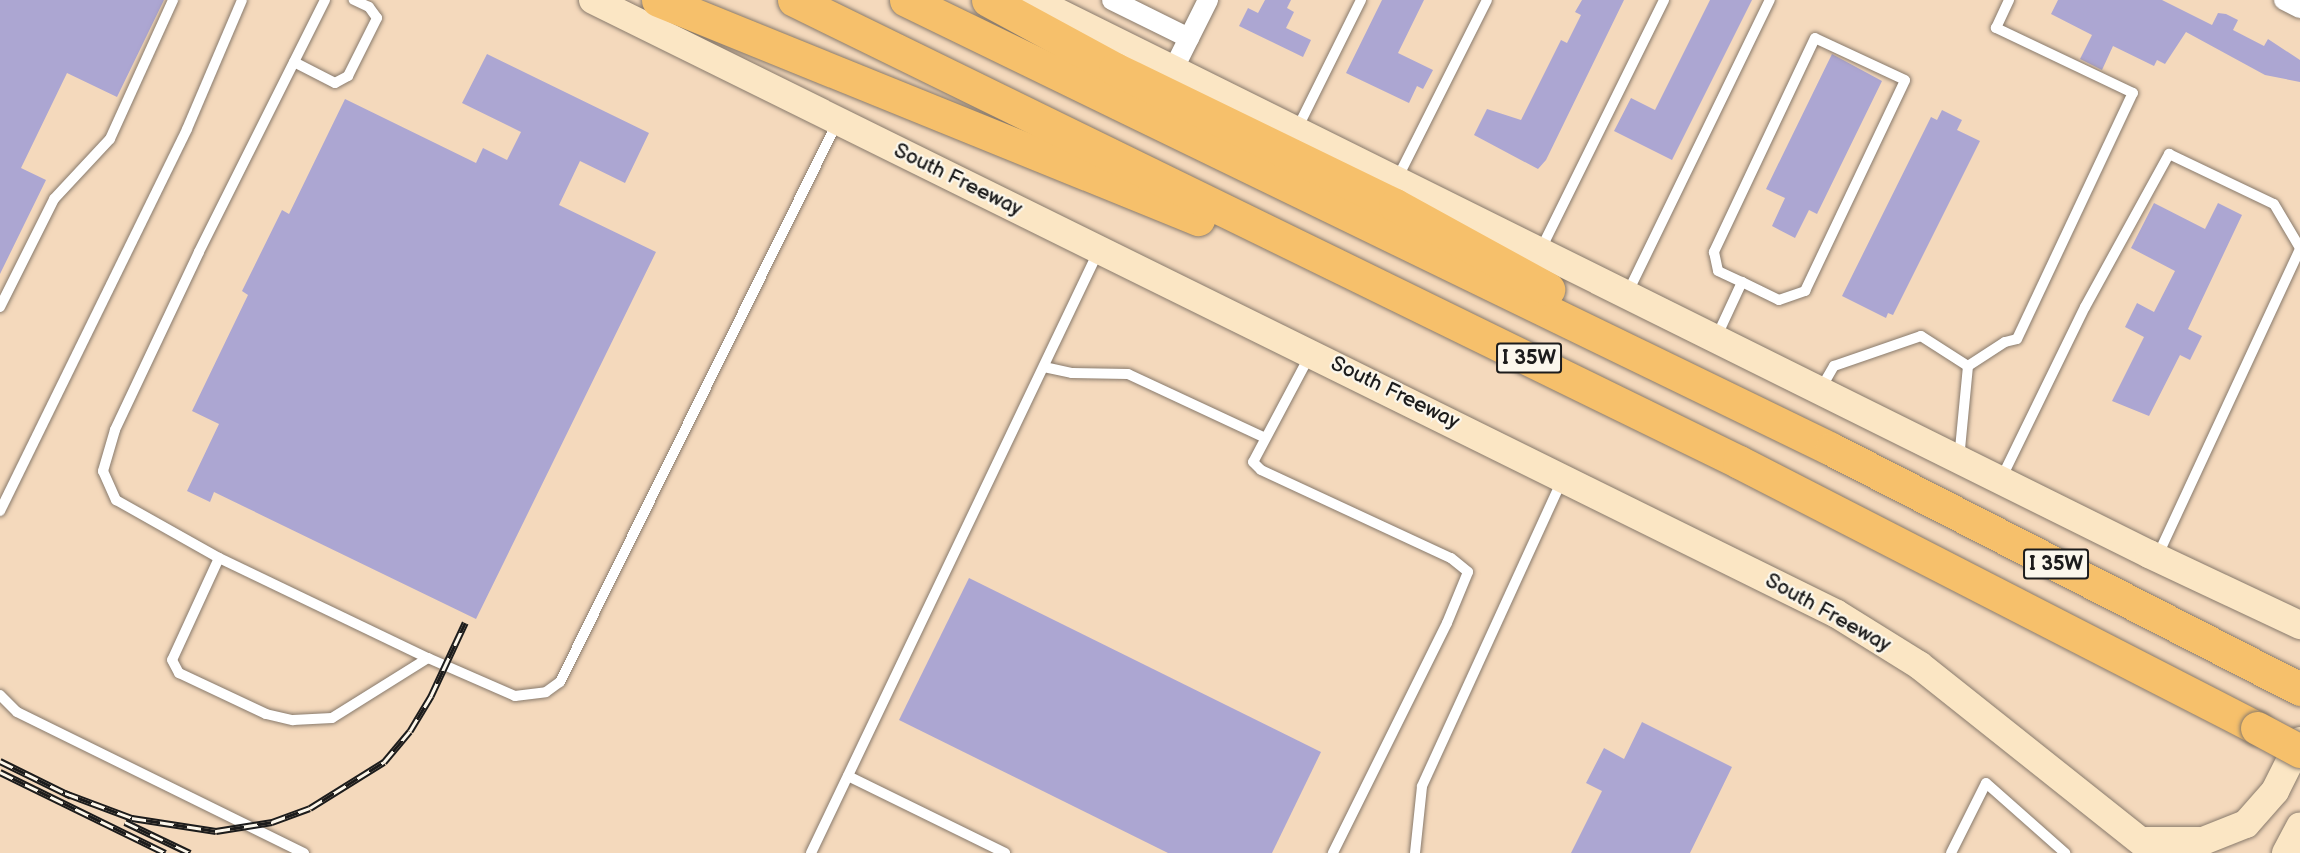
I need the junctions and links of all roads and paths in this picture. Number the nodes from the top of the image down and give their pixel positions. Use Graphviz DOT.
graph roads {
  1 [pos="173,0"];
  2 [pos="242,0"];
  3 [pos="325,0"];
  4 [pos="354,0"];
  5 [pos="593,0"];
  6 [pos="658,0"];
  7 [pos="794,0"];
  8 [pos="906,0"];
  9 [pos="988,0"];
  10 [pos="1033,0"];
  11 [pos="1112,0"];
  12 [pos="1208,0"];
  13 [pos="1360,0"];
  14 [pos="1487,0"];
  15 [pos="1664,0"];
  16 [pos="1770,0"];
  17 [pos="2010,0"];
  18 [pos="2284,0"];
  19 [pos="2300,8"];
  20 [pos="1189,38"];
  21 [pos="294,62"];
  22 [pos="1174,68"];
  23 [pos="838,122"];
  24 [pos="1297,129"];
  25 [pos="1396,179"];
  26 [pos="1100,249"];
  27 [pos="2300,249"];
  28 [pos="1540,251"];
  29 [pos="1742,282"];
  30 [pos="1627,294"];
  31 [pos="0,307"];
  32 [pos="1716,339"];
  33 [pos="1311,352"];
  34 [pos="1523,355"];
  35 [pos="1968,366"];
  36 [pos="1044,367"];
  37 [pos="1820,390"];
  38 [pos="1265,438"];
  39 [pos="1831,449"];
  40 [pos="1959,460"];
  41 [pos="1563,477"];
  42 [pos="2001,480"];
  43 [pos="0,511"];
  44 [pos="2157,557"];
  45 [pos="219,558"];
  46 [pos="2295,623"];
  47 [pos="428,658"];
  48 [pos="2290,684"];
  49 [pos="0,695"];
  50 [pos="2300,741"];
  51 [pos="2300,751"];
  52 [pos="848,776"];
  53 [pos="2300,827"];
  54 [pos="2149,847"];
  55 [pos="304,853"];
  56 [pos="811,853"];
  57 [pos="1005,853"];
  58 [pos="1333,853"];
  59 [pos="1415,853"];
  60 [pos="1951,853"];
  61 [pos="2065,853"];
  62 [pos="2286,853"];
  1 -- 31 [label="lane"];
  2 -- 43 [label="lane"];
  3 -- 21 [label="lane"];
  4 -- 21 [label="lane"];
  5 -- 23 [label="main road, South Freeway"];
  6 -- 34 [label="highway"];
  7 -- 34 [label="highway, I 35W"];
  8 -- 39 [label="highway, I 35W"];
  9 -- 39 [label="highway"];
  10 -- 22 [label="main road"];
  11 -- 20 [label="street"];
  12 -- 20 [label="street"];
  13 -- 24 [label="lane"];
  14 -- 25 [label="lane"];
  15 -- 28 [label="lane"];
  16 -- 30 [label="lane"];
  17 -- 35 [label="lane"];
  18 -- 19 [label="street"];
  20 -- 22 [label="street"];
  21 -- 45 [label="lane"];
  22 -- 24 [label="main road"];
  23 -- 26 [label="main road, South Freeway"];
  23 -- 47 [label="lane"];
  24 -- 25 [label="main road"];
  25 -- 28 [label="main road"];
  26 -- 33 [label="main road, South Freeway"];
  26 -- 36 [label="lane"];
  27 -- 42 [label="lane"];
  27 -- 44 [label="lane"];
  28 -- 30 [label="main road"];
  29 -- 29 [label="lane"];
  29 -- 32 [label="lane"];
  30 -- 32 [label="main road"];
  32 -- 37 [label="main road"];
  33 -- 38 [label="lane"];
  33 -- 41 [label="main road, South Freeway"];
  34 -- 51 [label="highway, I 35W, bridge"];
  35 -- 37 [label="lane"];
  35 -- 40 [label="lane"];
  36 -- 38 [label="lane"];
  36 -- 52 [label="lane"];
  37 -- 40 [label="main road"];
  38 -- 58 [label="lane"];
  39 -- 48 [label="highway, I 35W"];
  40 -- 42 [label="main road"];
  41 -- 54 [label="main road, South Freeway"];
  41 -- 59 [label="lane"];
  42 -- 44 [label="main road"];
  44 -- 46 [label="main road"];
  45 -- 47 [label="lane"];
  45 -- 47 [label="lane"];
  49 -- 55 [label="lane"];
  50 -- 54 [label="main road"];
  52 -- 56 [label="lane"];
  52 -- 57 [label="lane"];
  53 -- 62 [label="main road"];
  60 -- 61 [label="lane"];
}
